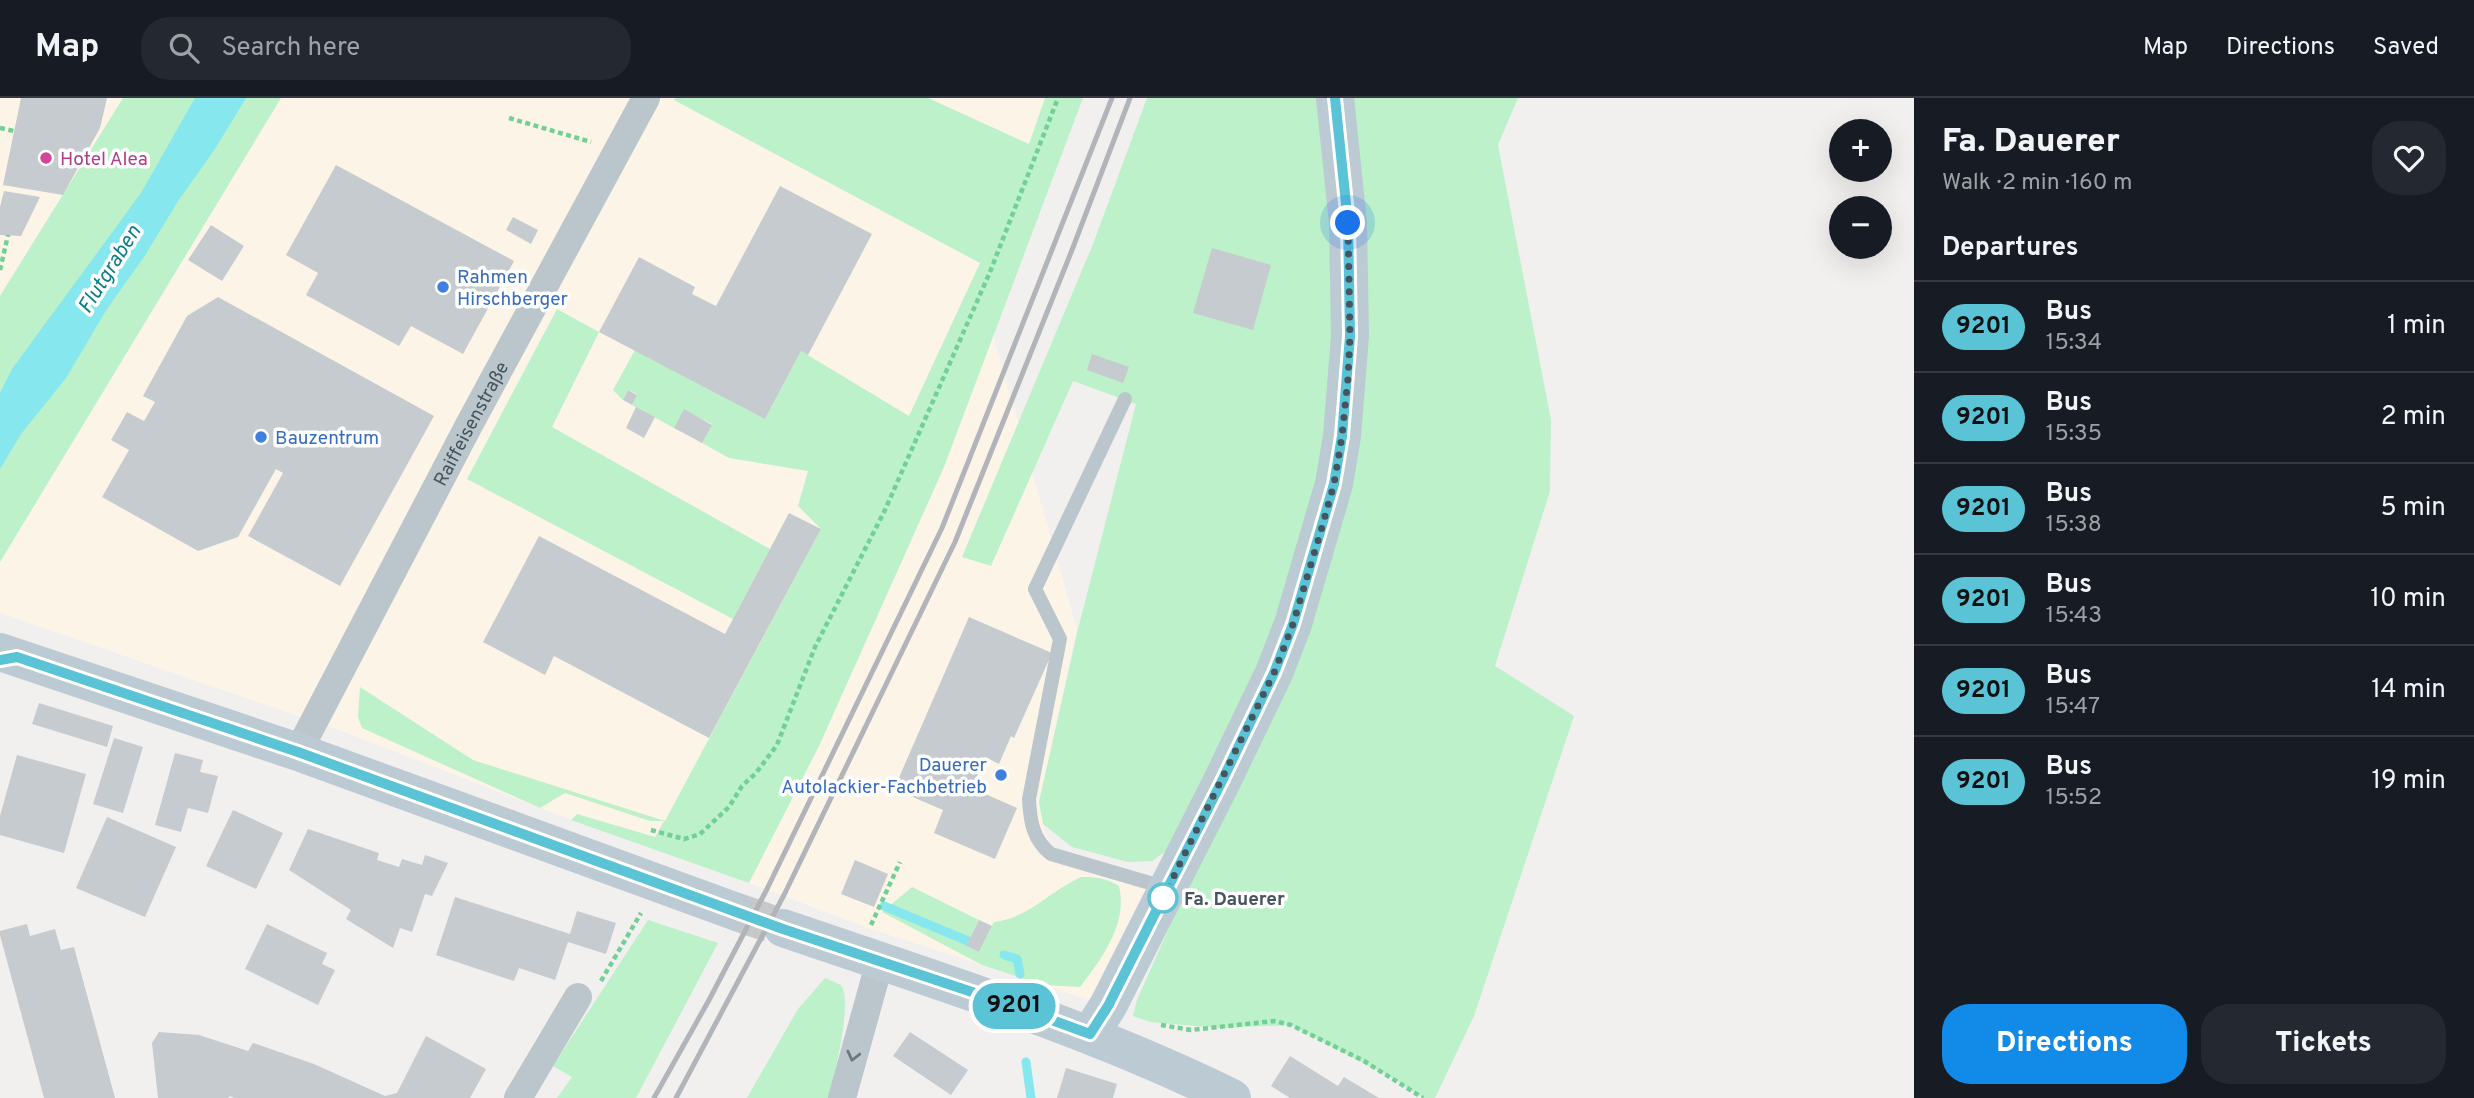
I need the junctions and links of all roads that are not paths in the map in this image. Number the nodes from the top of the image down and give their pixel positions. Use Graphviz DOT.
graph roads {
  1 [pos="646,98"];
  2 [pos="1335,98"];
  3 [pos="1125,399"];
  4 [pos="6,656"];
  5 [pos="298,752"];
  6 [pos="1168,888"];
  7 [pos="734,911"];
  8 [pos="783,929"];
  9 [pos="880,961"];
  10 [pos="578,997"];
  11 [pos="1090,1034"];
  12 [pos="518,1098"];
  13 [pos="842,1098"];
  14 [pos="1232,1098"];
  1 -- 5 [label="street, Raiffeisenstraße"];
  2 -- 6 [label="main road"];
  3 -- 6 [label="lane"];
  4 -- 5 [label="main road"];
  5 -- 7 [label="main road"];
  6 -- 11 [label="main road"];
  8 -- 9 [label="main road"];
  9 -- 11 [label="main road"];
  9 -- 13 [label="street, one-way"];
  10 -- 12 [label="street"];
  11 -- 14 [label="main road"];
}
